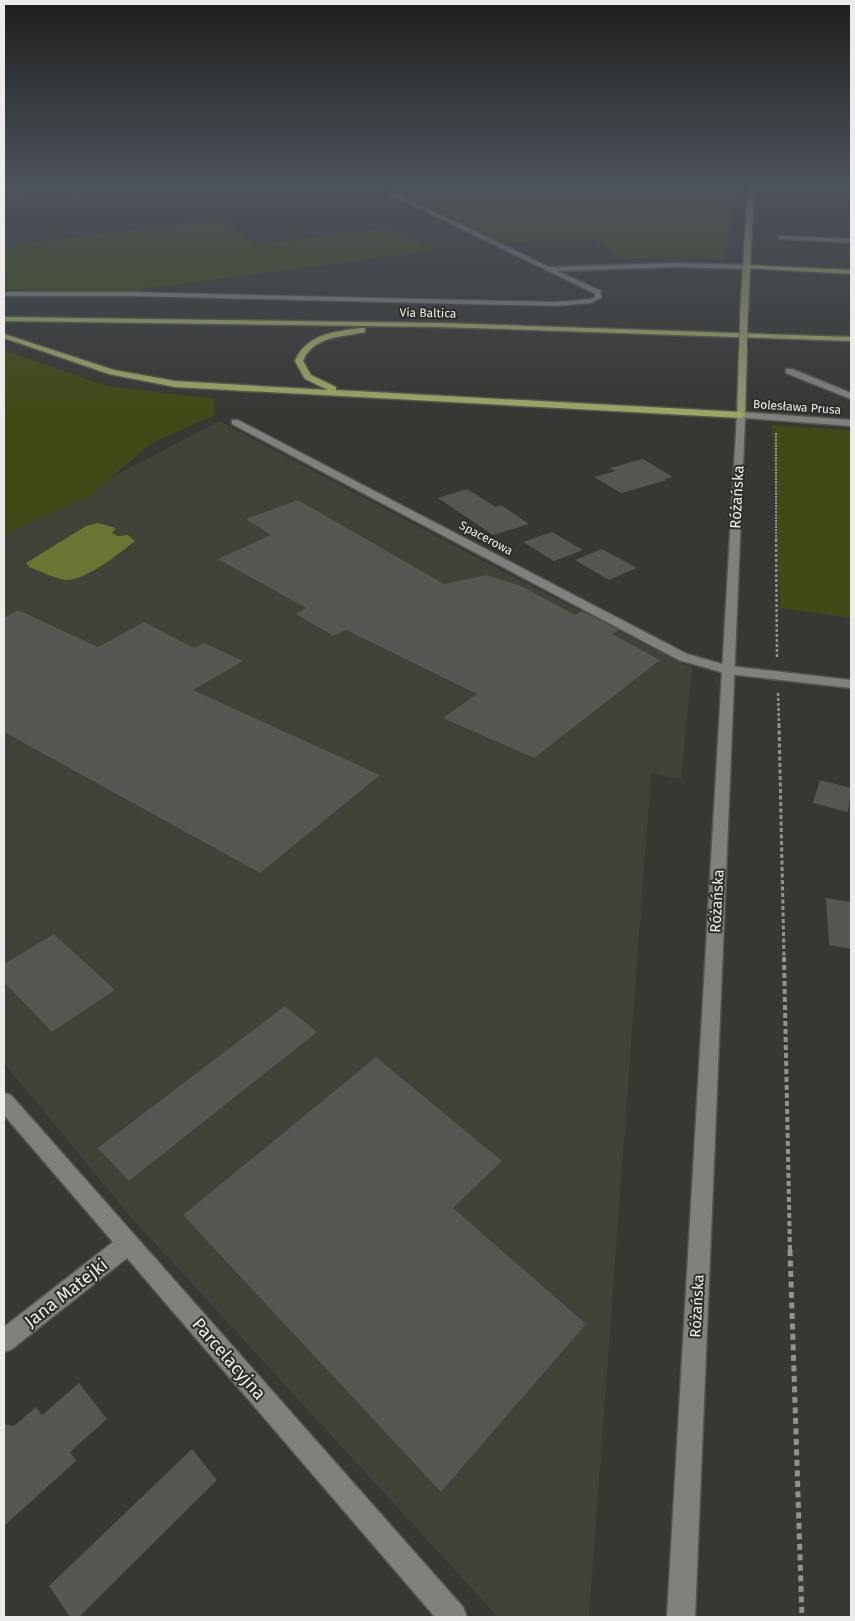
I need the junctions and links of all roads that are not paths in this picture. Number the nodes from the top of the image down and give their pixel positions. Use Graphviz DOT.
graph roads {
  1 [pos="528,261"];
  2 [pos="746,261"];
  3 [pos="746,267"];
  4 [pos="545,269"];
  5 [pos="851,272"];
  6 [pos="4,294"];
  7 [pos="598,294"];
  8 [pos="4,312"];
  9 [pos="4,319"];
  10 [pos="441,325"];
  11 [pos="851,332"];
  12 [pos="4,336"];
  13 [pos="851,340"];
  14 [pos="789,371"];
  15 [pos="344,393"];
  16 [pos="851,396"];
  17 [pos="741,415"];
  18 [pos="235,422"];
  19 [pos="851,423"];
  20 [pos="728,670"];
  21 [pos="851,684"];
  22 [pos="4,1101"];
  23 [pos="128,1244"];
  24 [pos="4,1342"];
  25 [pos="453,1617"];
  26 [pos="681,1617"];
  1 -- 4 [label="street"];
  2 -- 3 [label="main road, Różańska"];
  3 -- 4 [label="street"];
  3 -- 5 [label="highway"];
  3 -- 17 [label="main road, Różańska, bridge"];
  4 -- 7 [label="street"];
  6 -- 7 [label="lane"];
  8 -- 11 [label="highway, Via Baltica"];
  9 -- 10 [label="highway, Via Baltica"];
  10 -- 13 [label="highway, Via Baltica"];
  10 -- 15 [label="highway"];
  12 -- 15 [label="highway"];
  14 -- 16 [label="street, Bolesława Prusa"];
  15 -- 17 [label="highway"];
  17 -- 19 [label="street, Bolesława Prusa"];
  17 -- 20 [label="street, Różańska"];
  18 -- 20 [label="street, Spacerowa"];
  20 -- 21 [label="street, Spacerowa"];
  20 -- 26 [label="street, Różańska"];
  22 -- 23 [label="street, Parcelacyjna"];
  23 -- 24 [label="street, Jana Matejki"];
  23 -- 25 [label="street, Parcelacyjna"];
}
